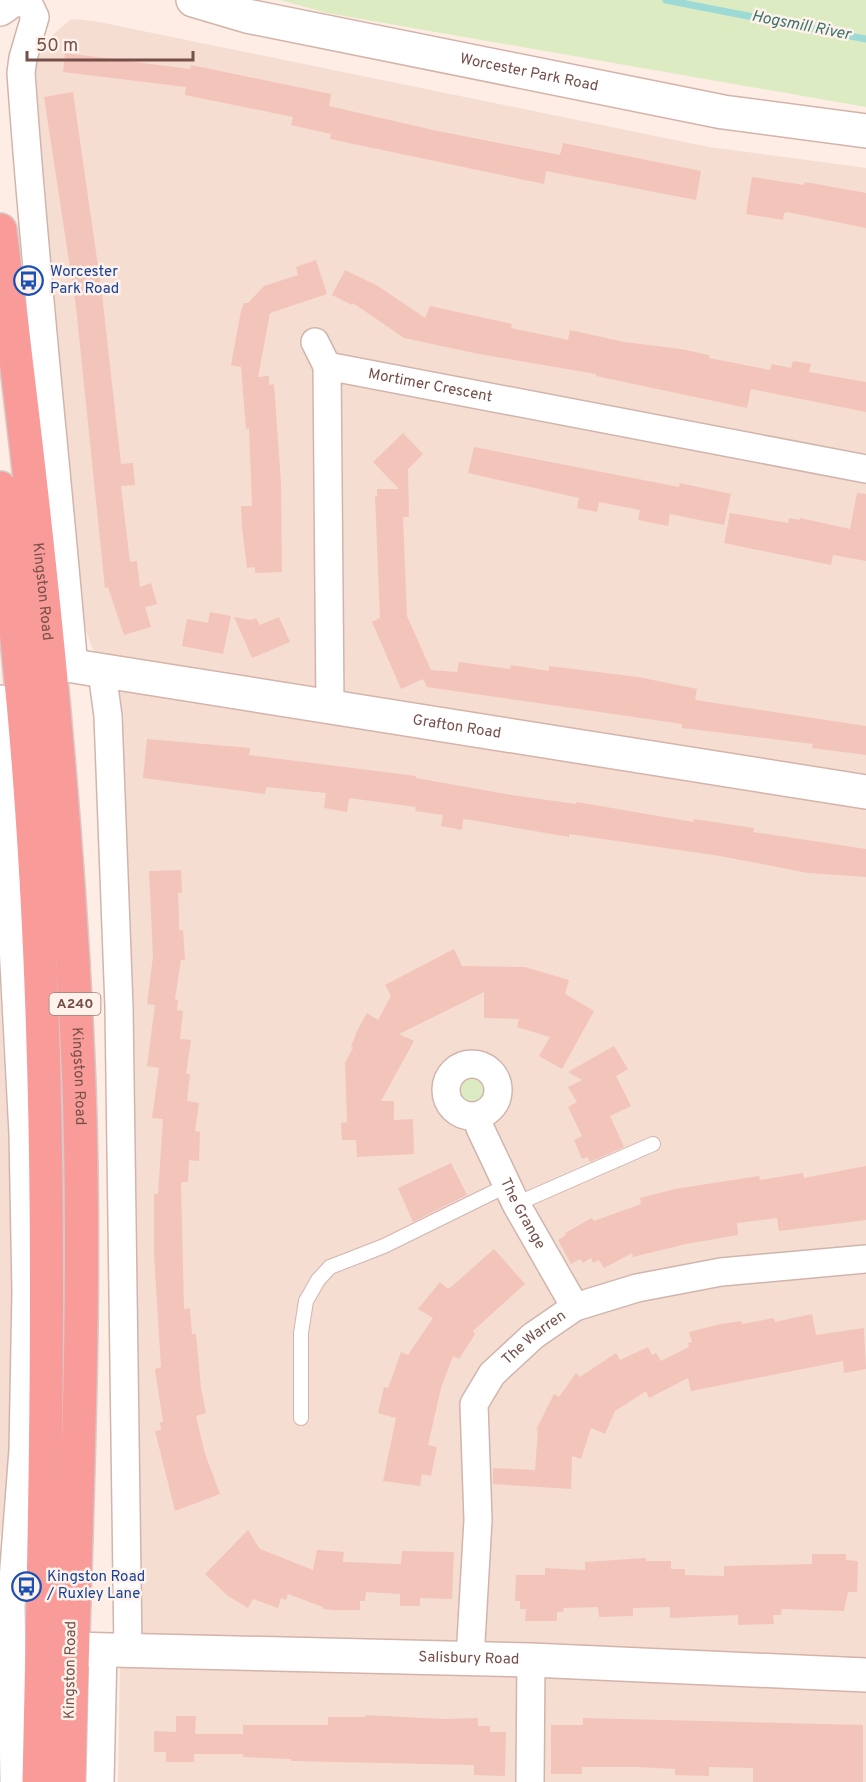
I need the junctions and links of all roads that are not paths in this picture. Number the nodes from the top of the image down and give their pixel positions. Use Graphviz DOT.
graph roads {
  1 [pos="12,0"];
  2 [pos="27,0"];
  3 [pos="194,0"];
  4 [pos="0,9"];
  5 [pos="866,131"];
  6 [pos="0,230"];
  7 [pos="315,342"];
  8 [pos="327,366"];
  9 [pos="866,469"];
  10 [pos="0,488"];
  11 [pos="75,668"];
  12 [pos="0,699"];
  13 [pos="330,707"];
  14 [pos="866,792"];
  15 [pos="7,933"];
  16 [pos="477,1116"];
  17 [pos="653,1144"];
  18 [pos="512,1195"];
  19 [pos="866,1259"];
  20 [pos="575,1307"];
  21 [pos="301,1418"];
  22 [pos="9,1510"];
  23 [pos="101,1650"];
  24 [pos="470,1659"];
  25 [pos="531,1660"];
  26 [pos="866,1675"];
  27 [pos="14,1782"];
  28 [pos="39,1782"];
  29 [pos="69,1782"];
  30 [pos="100,1782"];
  31 [pos="530,1782"];
  1 -- 4 [label="street"];
  2 -- 11 [label="street"];
  3 -- 5 [label="street, Worcester Park Road"];
  6 -- 11 [label="highway, Kingston Road / A240"];
  7 -- 8 [label="street"];
  8 -- 9 [label="street, Mortimer Crescent"];
  8 -- 13 [label="street"];
  10 -- 28 [label="highway, Kingston Road / A240"];
  11 -- 13 [label="street, Grafton Road"];
  11 -- 23 [label="highway, Kingston Road / A240"];
  11 -- 23 [label="street"];
  12 -- 15 [label="street"];
  13 -- 14 [label="street, Grafton Road"];
  15 -- 22 [label="street"];
  16 -- 18 [label="street, The Grange"];
  17 -- 18 [label="lane"];
  18 -- 20 [label="street, The Grange"];
  18 -- 21 [label="lane"];
  19 -- 20 [label="street, The Warren"];
  20 -- 24 [label="street, The Warren"];
  22 -- 27 [label="street"];
  23 -- 24 [label="street, Salisbury Road"];
  23 -- 29 [label="highway, Kingston Road / A240"];
  23 -- 30 [label="street"];
  24 -- 25 [label="street, Salisbury Road"];
  25 -- 26 [label="street, Salisbury Road"];
  25 -- 31 [label="street"];
}
